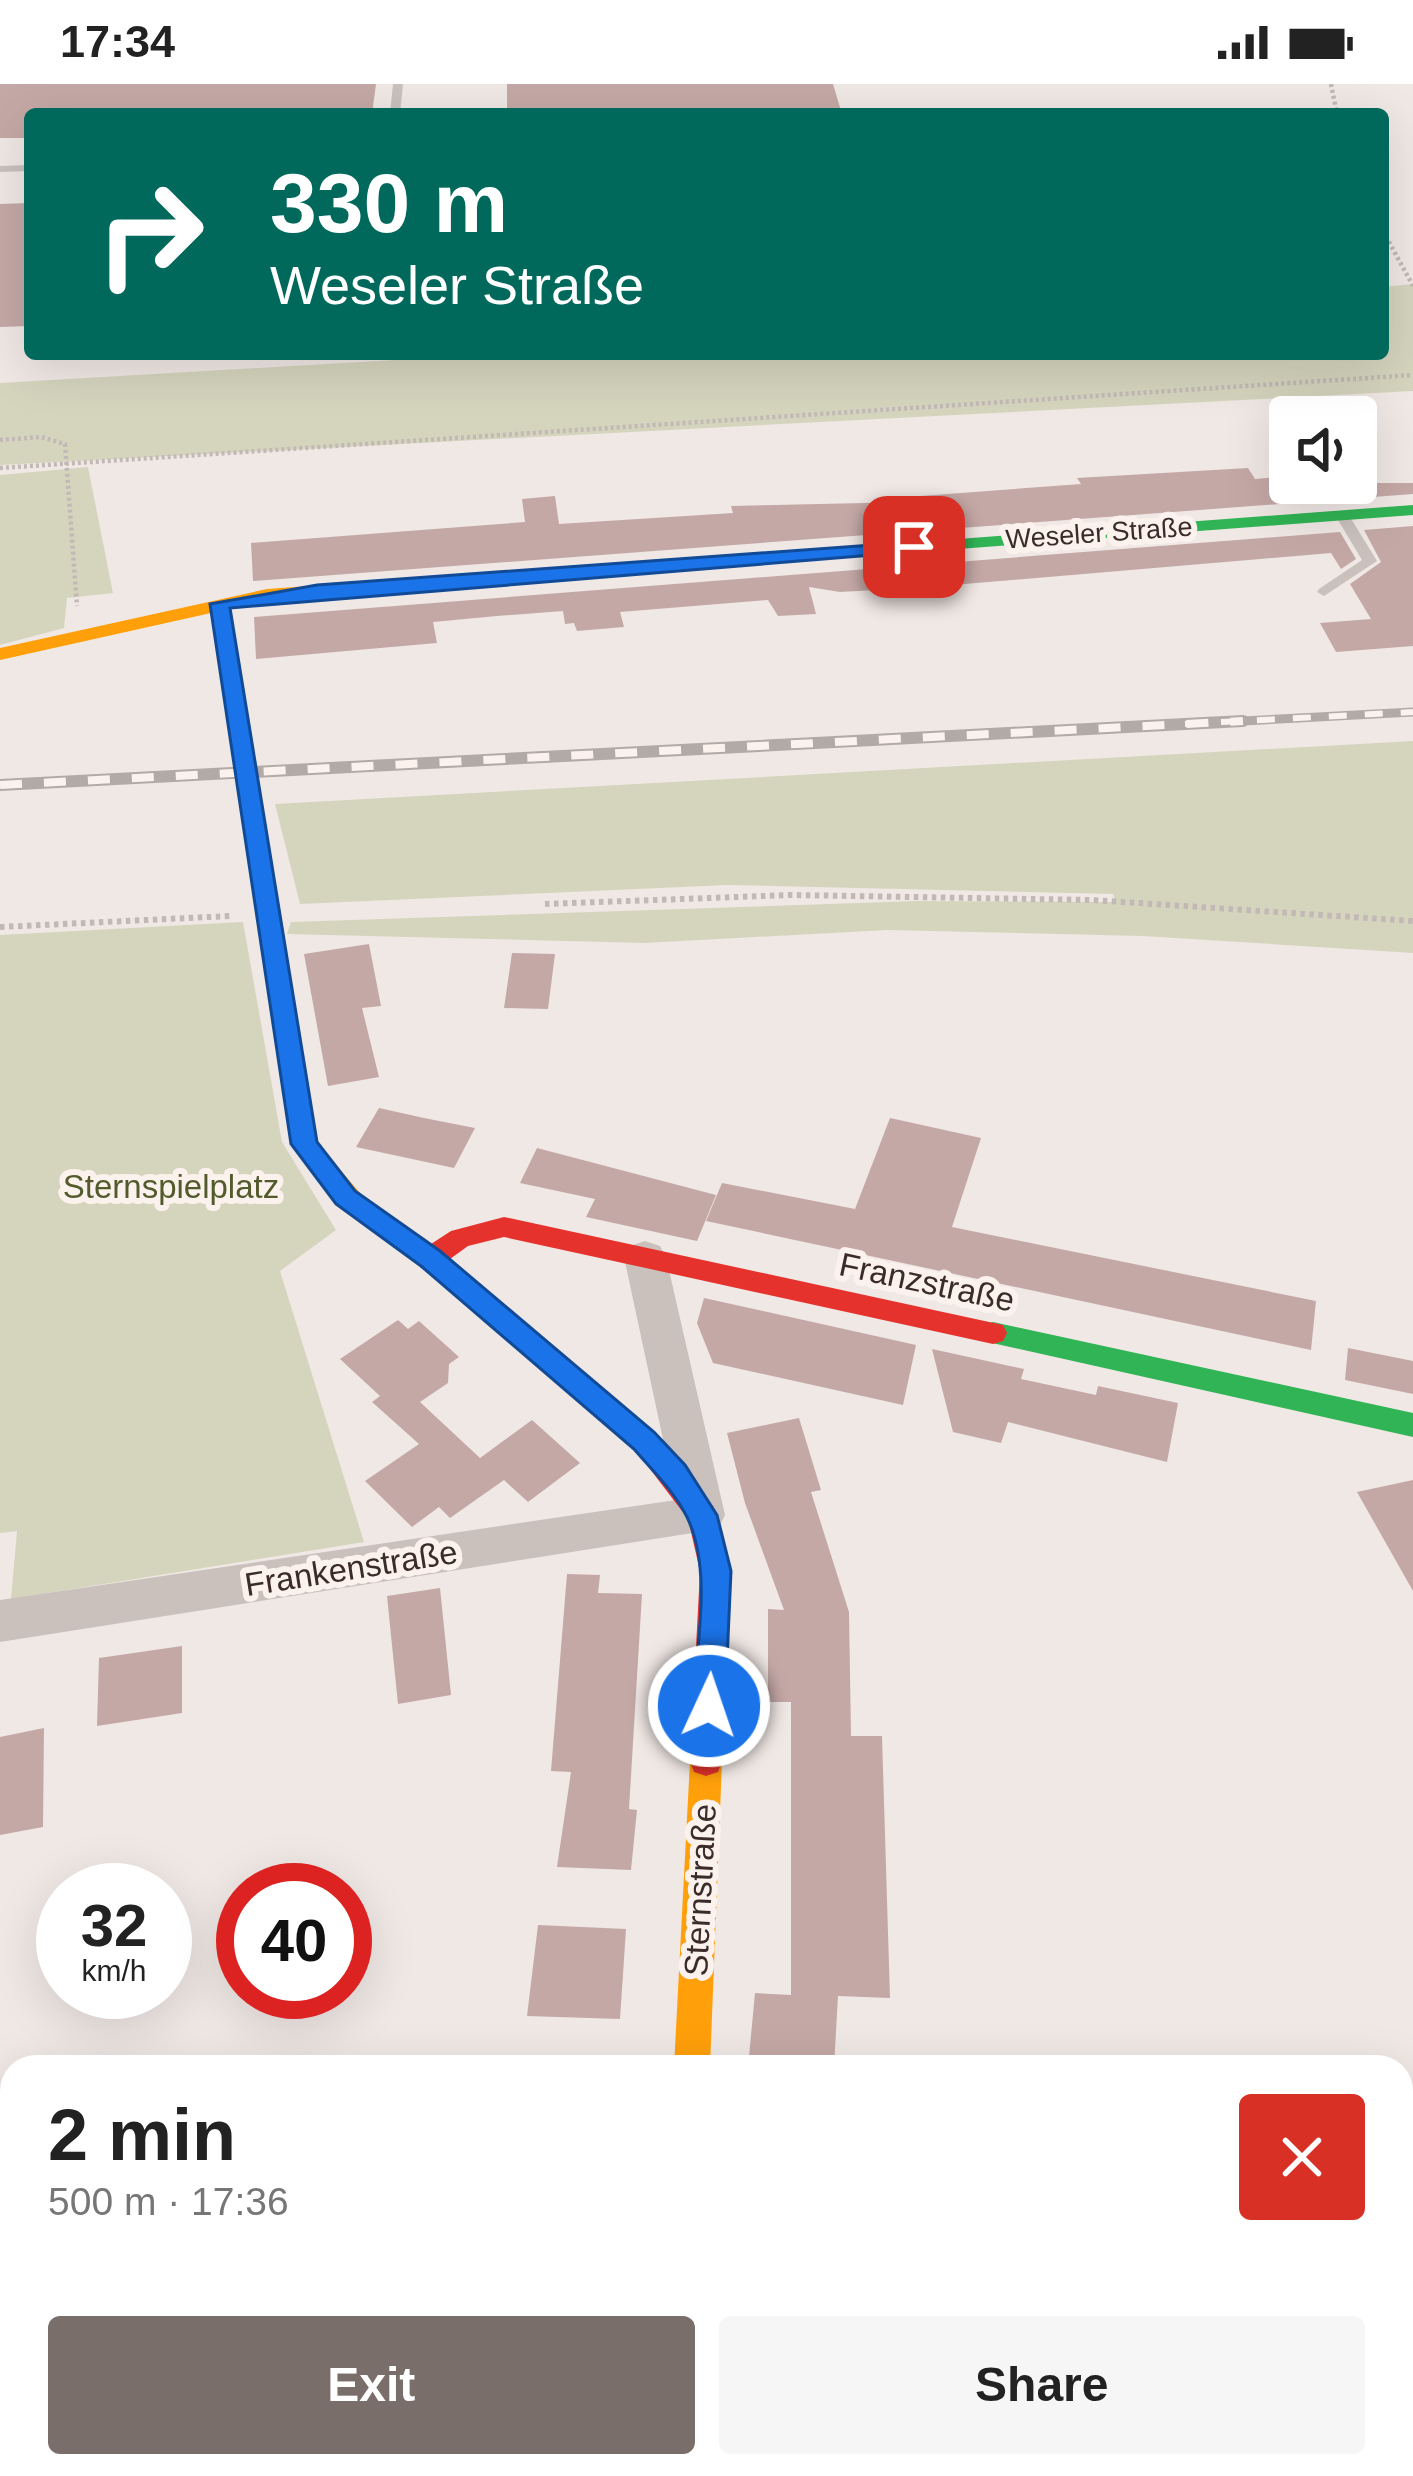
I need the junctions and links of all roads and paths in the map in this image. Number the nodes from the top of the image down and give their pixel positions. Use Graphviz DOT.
graph roads {
  1 [pos="1389,242"];
  2 [pos="1413,286"];
  3 [pos="1413,375"];
  4 [pos="0,440"];
  5 [pos="64,464"];
  6 [pos="0,469"];
  7 [pos="1413,510"];
  8 [pos="1342,515"];
  9 [pos="1324,592"];
  10 [pos="219,604"];
  11 [pos="80,638"];
  12 [pos="0,654"];
  13 [pos="545,904"];
  14 [pos="267,914"];
  15 [pos="1413,921"];
  16 [pos="0,927"];
  17 [pos="645,1257"];
  18 [pos="431,1258"];
  19 [pos="1413,1425"];
  20 [pos="702,1515"];
  21 [pos="0,1621"];
  22 [pos="693,2055"];
  1 -- 2 [label="path"];
  3 -- 5 [label="path"];
  4 -- 5 [label="path"];
  5 -- 6 [label="path"];
  5 -- 11 [label="path"];
  7 -- 8 [label="street, Weseler Straße"];
  8 -- 9 [label="lane"];
  8 -- 10 [label="street, Weseler Straße"];
  10 -- 11 [label="street, Weseler Straße"];
  10 -- 14 [label="street, Sternstraße"];
  11 -- 12 [label="street, Weseler Straße"];
  13 -- 15 [label="path"];
  14 -- 16 [label="path"];
  14 -- 18 [label="street, Sternstraße"];
  17 -- 18 [label="street, Franzstraße"];
  17 -- 19 [label="street, Franzstraße"];
  17 -- 20 [label="street"];
  18 -- 20 [label="street, Sternstraße"];
  20 -- 21 [label="street, Frankenstraße"];
  20 -- 22 [label="street, Sternstraße"];
}
